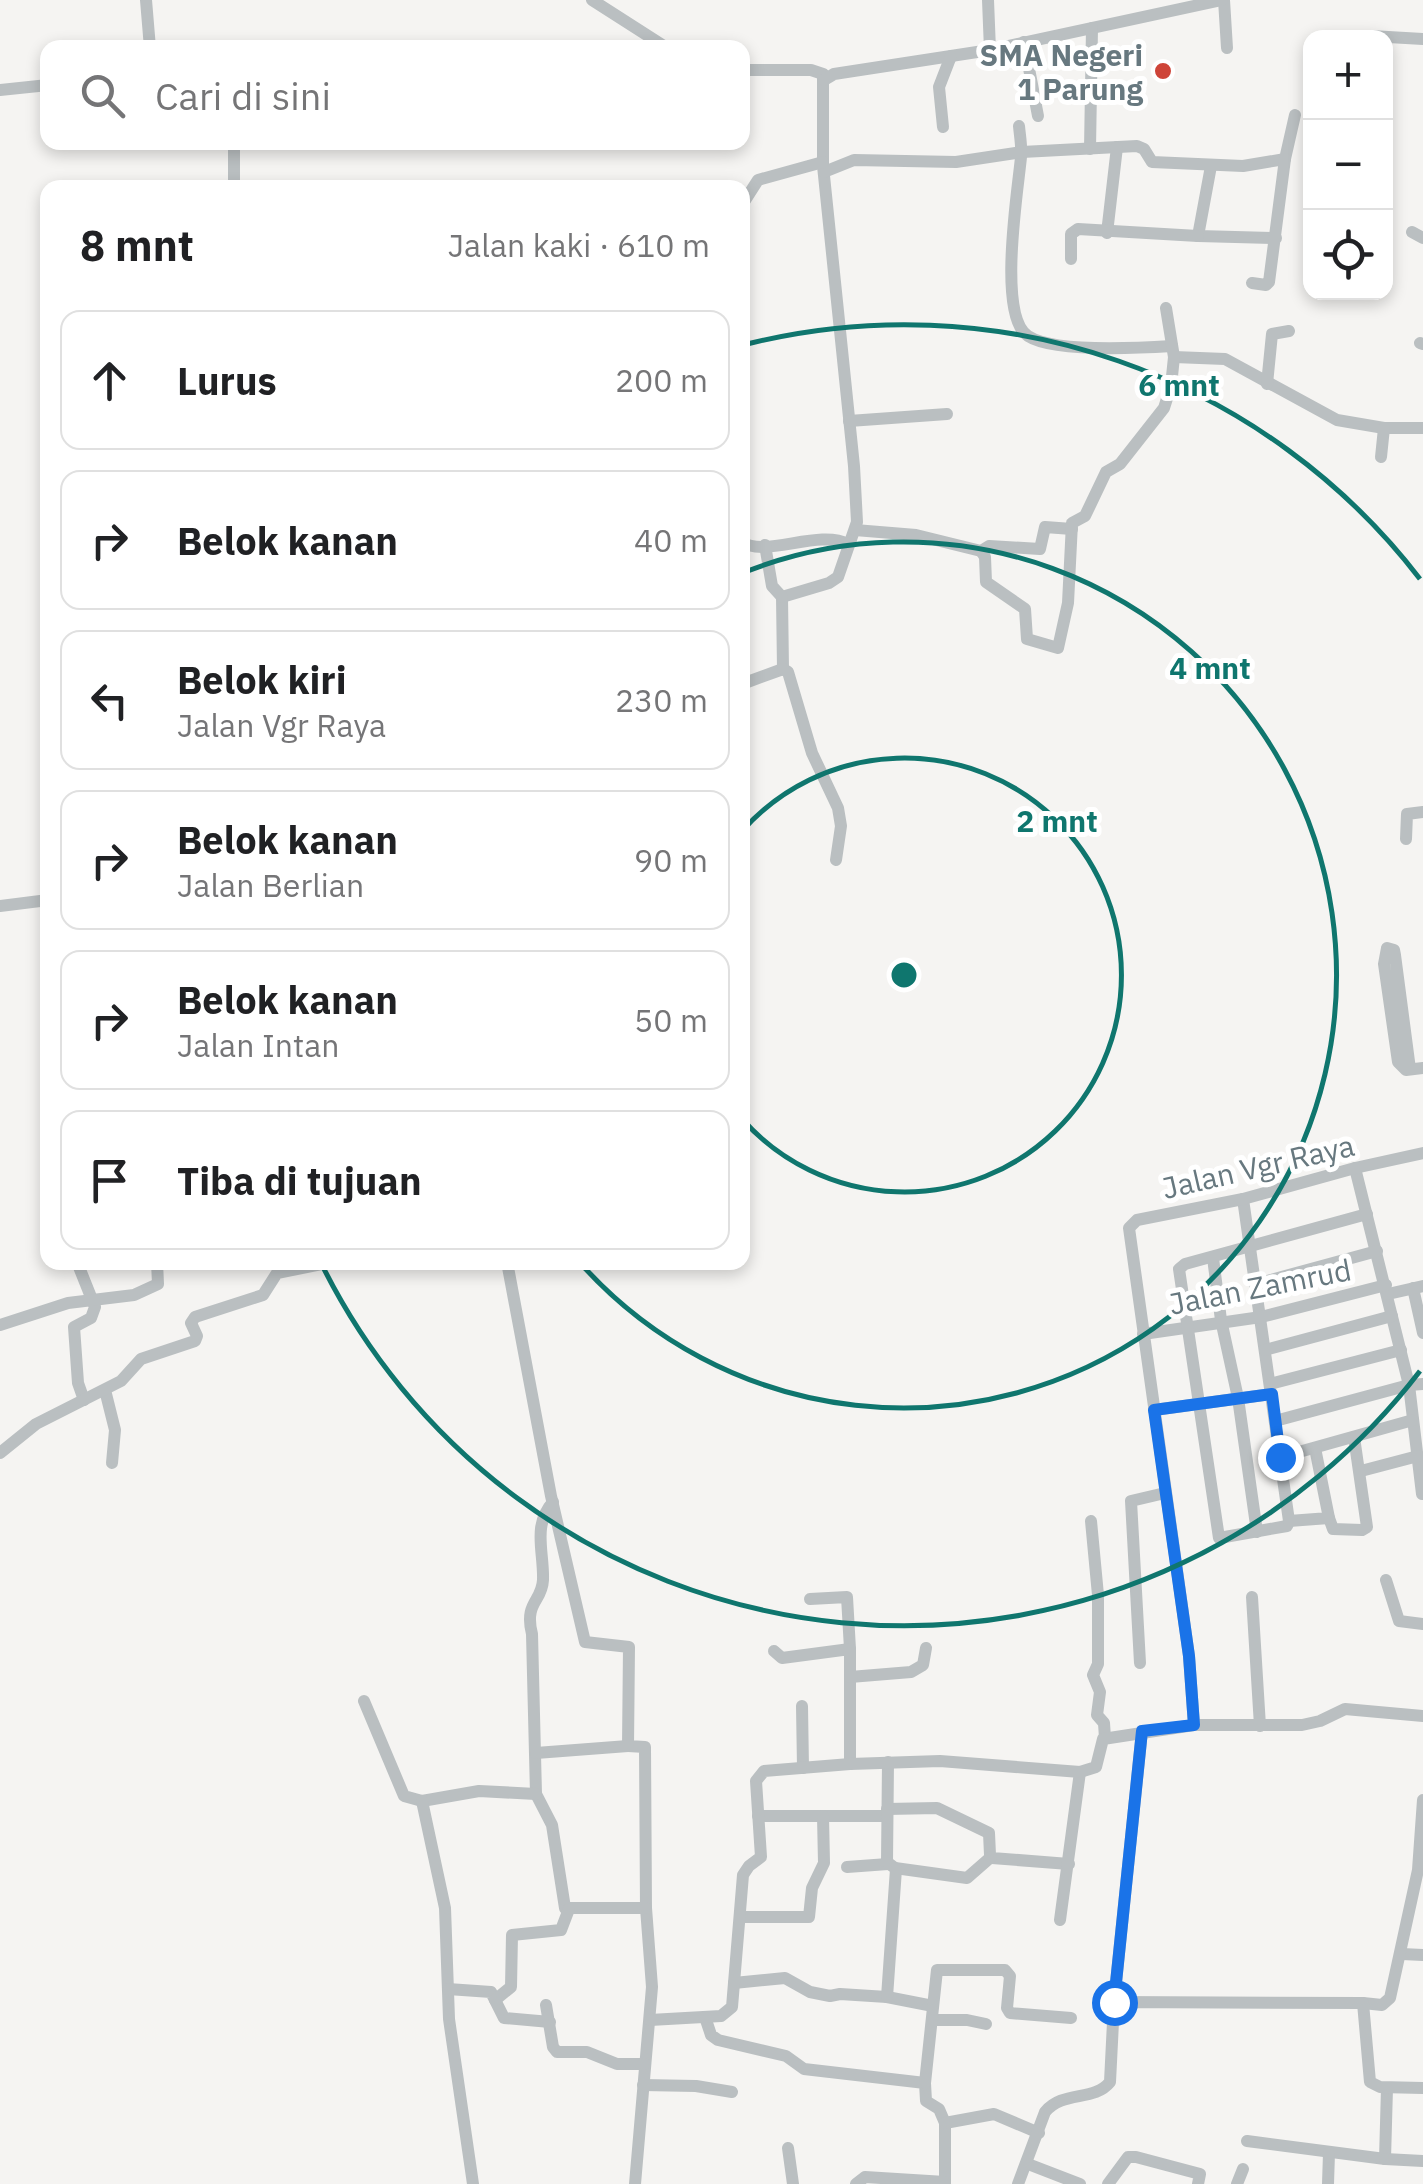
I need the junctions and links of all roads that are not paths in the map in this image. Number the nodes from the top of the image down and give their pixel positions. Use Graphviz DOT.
graph roads {
  1 [pos="146,0"];
  2 [pos="593,0"];
  3 [pos="988,0"];
  4 [pos="1223,0"];
  5 [pos="1198,2"];
  6 [pos="1092,28"];
  7 [pos="1393,37"];
  8 [pos="1423,39"];
  9 [pos="149,40"];
  10 [pos="655,40"];
  11 [pos="1024,42"];
  12 [pos="1226,48"];
  13 [pos="990,50"];
  14 [pos="951,56"];
  15 [pos="750,70"];
  16 [pos="824,80"];
  17 [pos="40,86"];
  18 [pos="0,90"];
  19 [pos="1295,115"];
  20 [pos="1038,116"];
  21 [pos="1018,126"];
  22 [pos="943,127"];
  23 [pos="1118,147"];
  24 [pos="1090,149"];
  25 [pos="234,150"];
  26 [pos="1022,152"];
  27 [pos="1285,159"];
  28 [pos="1210,166"];
  29 [pos="824,167"];
  30 [pos="234,180"];
  31 [pos="750,192"];
  32 [pos="1108,232"];
  33 [pos="1198,236"];
  34 [pos="1276,238"];
  35 [pos="1070,259"];
  36 [pos="1252,284"];
  37 [pos="1166,308"];
  38 [pos="1288,331"];
  39 [pos="1173,352"];
  40 [pos="1267,384"];
  41 [pos="947,414"];
  42 [pos="849,422"];
  43 [pos="1384,428"];
  44 [pos="1423,428"];
  45 [pos="1382,458"];
  46 [pos="1072,529"];
  47 [pos="855,530"];
  48 [pos="848,544"];
  49 [pos="764,545"];
  50 [pos="750,546"];
  51 [pos="980,551"];
  52 [pos="782,597"];
  53 [pos="783,669"];
  54 [pos="750,681"];
  55 [pos="1423,812"];
  56 [pos="1406,839"];
  57 [pos="836,860"];
  58 [pos="40,901"];
  59 [pos="0,906"];
  60 [pos="1417,1069"];
  61 [pos="1423,1154"];
  62 [pos="1355,1168"];
  63 [pos="1243,1199"];
  64 [pos="1367,1214"];
  65 [pos="1250,1247"];
  66 [pos="1377,1252"];
  67 [pos="1213,1258"];
  68 [pos="81,1270"];
  69 [pos="155,1270"];
  70 [pos="288,1270"];
  71 [pos="508,1270"];
  72 [pos="1256,1284"];
  73 [pos="1418,1287"];
  74 [pos="1387,1289"];
  75 [pos="94,1302"];
  76 [pos="1392,1316"];
  77 [pos="1260,1317"];
  78 [pos="1221,1320"];
  79 [pos="0,1325"];
  80 [pos="1188,1327"];
  81 [pos="1423,1333"];
  82 [pos="1143,1334"];
  83 [pos="1266,1350"];
  84 [pos="1401,1350"];
  85 [pos="1416,1384"];
  86 [pos="1271,1389"];
  87 [pos="104,1390"];
  88 [pos="1238,1398"];
  89 [pos="84,1400"];
  90 [pos="1200,1404"];
  91 [pos="1154,1410"];
  92 [pos="1414,1420"];
  93 [pos="1275,1422"];
  94 [pos="1354,1437"];
  95 [pos="1315,1448"];
  96 [pos="0,1452"];
  97 [pos="1418,1456"];
  98 [pos="1280,1457"];
  99 [pos="112,1462"];
  100 [pos="1360,1471"];
  101 [pos="1166,1493"];
  102 [pos="1422,1494"];
  103 [pos="552,1502"];
  104 [pos="1329,1518"];
  105 [pos="1091,1520"];
  106 [pos="1289,1521"];
  107 [pos="1257,1532"];
  108 [pos="1386,1580"];
  109 [pos="1252,1597"];
  110 [pos="810,1599"];
  111 [pos="1423,1624"];
  112 [pos="926,1648"];
  113 [pos="850,1649"];
  114 [pos="774,1651"];
  115 [pos="1140,1663"];
  116 [pos="850,1677"];
  117 [pos="364,1700"];
  118 [pos="802,1706"];
  119 [pos="1423,1716"];
  120 [pos="1194,1725"];
  121 [pos="1260,1726"];
  122 [pos="1142,1731"];
  123 [pos="1105,1738"];
  124 [pos="628,1746"];
  125 [pos="536,1752"];
  126 [pos="888,1762"];
  127 [pos="850,1764"];
  128 [pos="803,1768"];
  129 [pos="1080,1772"];
  130 [pos="536,1794"];
  131 [pos="1423,1800"];
  132 [pos="422,1802"];
  133 [pos="887,1813"];
  134 [pos="758,1816"];
  135 [pos="822,1816"];
  136 [pos="990,1857"];
  137 [pos="1069,1864"];
  138 [pos="892,1866"];
  139 [pos="847,1867"];
  140 [pos="1420,1870"];
  141 [pos="646,1908"];
  142 [pos="569,1909"];
  143 [pos="740,1917"];
  144 [pos="1060,1920"];
  145 [pos="1402,1954"];
  146 [pos="1423,1954"];
  147 [pos="734,1983"];
  148 [pos="448,1989"];
  149 [pos="887,1997"];
  150 [pos="496,2000"];
  151 [pos="1114,2002"];
  152 [pos="1362,2003"];
  153 [pos="546,2005"];
  154 [pos="932,2013"];
  155 [pos="705,2016"];
  156 [pos="1071,2018"];
  157 [pos="650,2020"];
  158 [pos="550,2022"];
  159 [pos="986,2024"];
  160 [pos="645,2064"];
  161 [pos="925,2083"];
  162 [pos="643,2085"];
  163 [pos="1388,2088"];
  164 [pos="1423,2088"];
  165 [pos="732,2092"];
  166 [pos="946,2122"];
  167 [pos="1039,2133"];
  168 [pos="1247,2141"];
  169 [pos="788,2148"];
  170 [pos="1329,2153"];
  171 [pos="1385,2160"];
  172 [pos="1423,2161"];
  173 [pos="1028,2164"];
  174 [pos="1242,2168"];
  175 [pos="945,2183"];
  176 [pos="472,2184"];
  177 [pos="635,2184"];
  178 [pos="793,2184"];
  179 [pos="856,2184"];
  180 [pos="1018,2184"];
  181 [pos="1078,2184"];
  182 [pos="1108,2184"];
  183 [pos="1198,2184"];
  184 [pos="1237,2184"];
  185 [pos="1328,2184"];
  1 -- 9 [label="street"];
  2 -- 10 [label="street"];
  3 -- 13 [label="street"];
  4 -- 5 [label="street"];
  4 -- 12 [label="street"];
  5 -- 6 [label="street"];
  6 -- 11 [label="street"];
  6 -- 24 [label="street"];
  7 -- 8 [label="street"];
  11 -- 13 [label="street"];
  11 -- 20 [label="street"];
  13 -- 14 [label="street"];
  14 -- 16 [label="street"];
  14 -- 22 [label="street"];
  15 -- 16 [label="street"];
  16 -- 29 [label="street"];
  17 -- 18 [label="street"];
  19 -- 27 [label="street"];
  21 -- 26 [label="street"];
  23 -- 24 [label="street"];
  23 -- 28 [label="street"];
  23 -- 32 [label="street"];
  24 -- 26 [label="street"];
  25 -- 30 [label="street"];
  26 -- 29 [label="street"];
  26 -- 39 [label="street"];
  27 -- 28 [label="street"];
  27 -- 34 [label="street"];
  28 -- 33 [label="street"];
  29 -- 31 [label="street"];
  29 -- 42 [label="street"];
  32 -- 33 [label="street"];
  32 -- 35 [label="street"];
  33 -- 34 [label="street"];
  34 -- 36 [label="street"];
  37 -- 39 [label="street"];
  38 -- 40 [label="street"];
  39 -- 40 [label="street"];
  39 -- 46 [label="street"];
  40 -- 43 [label="street"];
  41 -- 42 [label="street"];
  42 -- 47 [label="street"];
  43 -- 44 [label="street"];
  43 -- 45 [label="street"];
  46 -- 51 [label="street"];
  46 -- 51 [label="street"];
  47 -- 48 [label="street"];
  47 -- 51 [label="street"];
  48 -- 49 [label="street"];
  48 -- 52 [label="street"];
  49 -- 50 [label="street"];
  49 -- 52 [label="street"];
  52 -- 53 [label="street"];
  53 -- 54 [label="street"];
  53 -- 57 [label="street"];
  55 -- 56 [label="street"];
  58 -- 59 [label="street"];
  60 -- 60 [label="street"];
  61 -- 62 [label="street, Jalan Vgr Raya"];
  62 -- 63 [label="street, Jalan Vgr Raya"];
  62 -- 64 [label="street"];
  63 -- 65 [label="street"];
  63 -- 82 [label="street, Jalan Vgr Raya"];
  64 -- 65 [label="street"];
  64 -- 66 [label="street"];
  65 -- 67 [label="street"];
  65 -- 72 [label="street"];
  66 -- 72 [label="street"];
  66 -- 74 [label="street"];
  67 -- 78 [label="street"];
  67 -- 80 [label="street"];
  68 -- 75 [label="street"];
  69 -- 75 [label="street"];
  70 -- 87 [label="street"];
  71 -- 103 [label="street"];
  72 -- 77 [label="street"];
  73 -- 74 [label="street, Jalan Zamrud"];
  73 -- 81 [label="street"];
  74 -- 76 [label="street"];
  74 -- 77 [label="street, Jalan Zamrud"];
  75 -- 79 [label="street"];
  75 -- 89 [label="street"];
  76 -- 83 [label="street"];
  76 -- 84 [label="street"];
  77 -- 78 [label="street, Jalan Zamrud"];
  77 -- 83 [label="street"];
  78 -- 80 [label="street, Jalan Zamrud"];
  78 -- 88 [label="street"];
  80 -- 82 [label="street, Jalan Zamrud"];
  80 -- 90 [label="street"];
  82 -- 91 [label="street, Jalan Vgr Raya"];
  83 -- 86 [label="street"];
  84 -- 85 [label="street"];
  84 -- 86 [label="street"];
  85 -- 92 [label="street"];
  85 -- 93 [label="street"];
  86 -- 88 [label="street"];
  86 -- 93 [label="street"];
  87 -- 89 [label="street"];
  87 -- 99 [label="street"];
  88 -- 90 [label="street"];
  88 -- 107 [label="street"];
  89 -- 96 [label="street"];
  90 -- 91 [label="street"];
  90 -- 107 [label="street"];
  91 -- 101 [label="street, Jalan Vgr Raya"];
  92 -- 94 [label="street"];
  92 -- 97 [label="street"];
  93 -- 98 [label="street"];
  94 -- 95 [label="street"];
  94 -- 100 [label="street"];
  95 -- 98 [label="street"];
  95 -- 104 [label="street"];
  97 -- 100 [label="street"];
  97 -- 102 [label="street"];
  98 -- 106 [label="street"];
  100 -- 104 [label="street"];
  101 -- 115 [label="street"];
  101 -- 120 [label="street, Jalan Vgr Raya"];
  103 -- 124 [label="street"];
  103 -- 125 [label="street"];
  104 -- 106 [label="street"];
  105 -- 123 [label="street"];
  106 -- 107 [label="street"];
  108 -- 111 [label="street"];
  109 -- 121 [label="street"];
  110 -- 113 [label="street"];
  112 -- 116 [label="street"];
  113 -- 114 [label="street"];
  113 -- 116 [label="street"];
  116 -- 127 [label="street"];
  117 -- 132 [label="street"];
  118 -- 128 [label="street"];
  119 -- 121 [label="street"];
  120 -- 121 [label="street"];
  120 -- 122 [label="street"];
  122 -- 123 [label="street"];
  122 -- 151 [label="street"];
  123 -- 129 [label="street"];
  124 -- 125 [label="street"];
  124 -- 141 [label="street"];
  125 -- 130 [label="street"];
  126 -- 127 [label="street"];
  126 -- 129 [label="street"];
  126 -- 133 [label="street"];
  127 -- 128 [label="street"];
  128 -- 134 [label="street"];
  129 -- 137 [label="street"];
  130 -- 132 [label="street"];
  130 -- 142 [label="street"];
  131 -- 140 [label="street"];
  132 -- 148 [label="street"];
  133 -- 135 [label="street"];
  133 -- 136 [label="street"];
  133 -- 138 [label="street"];
  134 -- 135 [label="street"];
  134 -- 143 [label="street"];
  135 -- 143 [label="street"];
  136 -- 137 [label="street"];
  136 -- 138 [label="street"];
  137 -- 144 [label="street"];
  138 -- 139 [label="street"];
  138 -- 149 [label="street"];
  140 -- 145 [label="street"];
  141 -- 142 [label="street"];
  141 -- 157 [label="street"];
  142 -- 150 [label="street"];
  143 -- 147 [label="street"];
  145 -- 146 [label="street"];
  145 -- 152 [label="street"];
  147 -- 149 [label="street"];
  147 -- 155 [label="street"];
  148 -- 150 [label="street"];
  148 -- 176 [label="street"];
  149 -- 154 [label="street"];
  150 -- 158 [label="street"];
  151 -- 152 [label="street"];
  151 -- 167 [label="street"];
  152 -- 163 [label="street"];
  153 -- 158 [label="street"];
  154 -- 156 [label="street"];
  154 -- 159 [label="street"];
  154 -- 161 [label="street"];
  155 -- 157 [label="street"];
  155 -- 161 [label="street"];
  157 -- 160 [label="street"];
  158 -- 160 [label="street"];
  160 -- 162 [label="street"];
  161 -- 166 [label="street"];
  162 -- 165 [label="street"];
  162 -- 177 [label="street"];
  163 -- 164 [label="street"];
  163 -- 171 [label="street"];
  166 -- 167 [label="street"];
  166 -- 175 [label="street"];
  167 -- 173 [label="street"];
  168 -- 170 [label="street"];
  169 -- 178 [label="street"];
  170 -- 171 [label="street"];
  170 -- 185 [label="street"];
  171 -- 172 [label="street"];
  173 -- 180 [label="street"];
  173 -- 181 [label="street"];
  174 -- 184 [label="street"];
  175 -- 179 [label="street"];
  182 -- 183 [label="street"];
}
